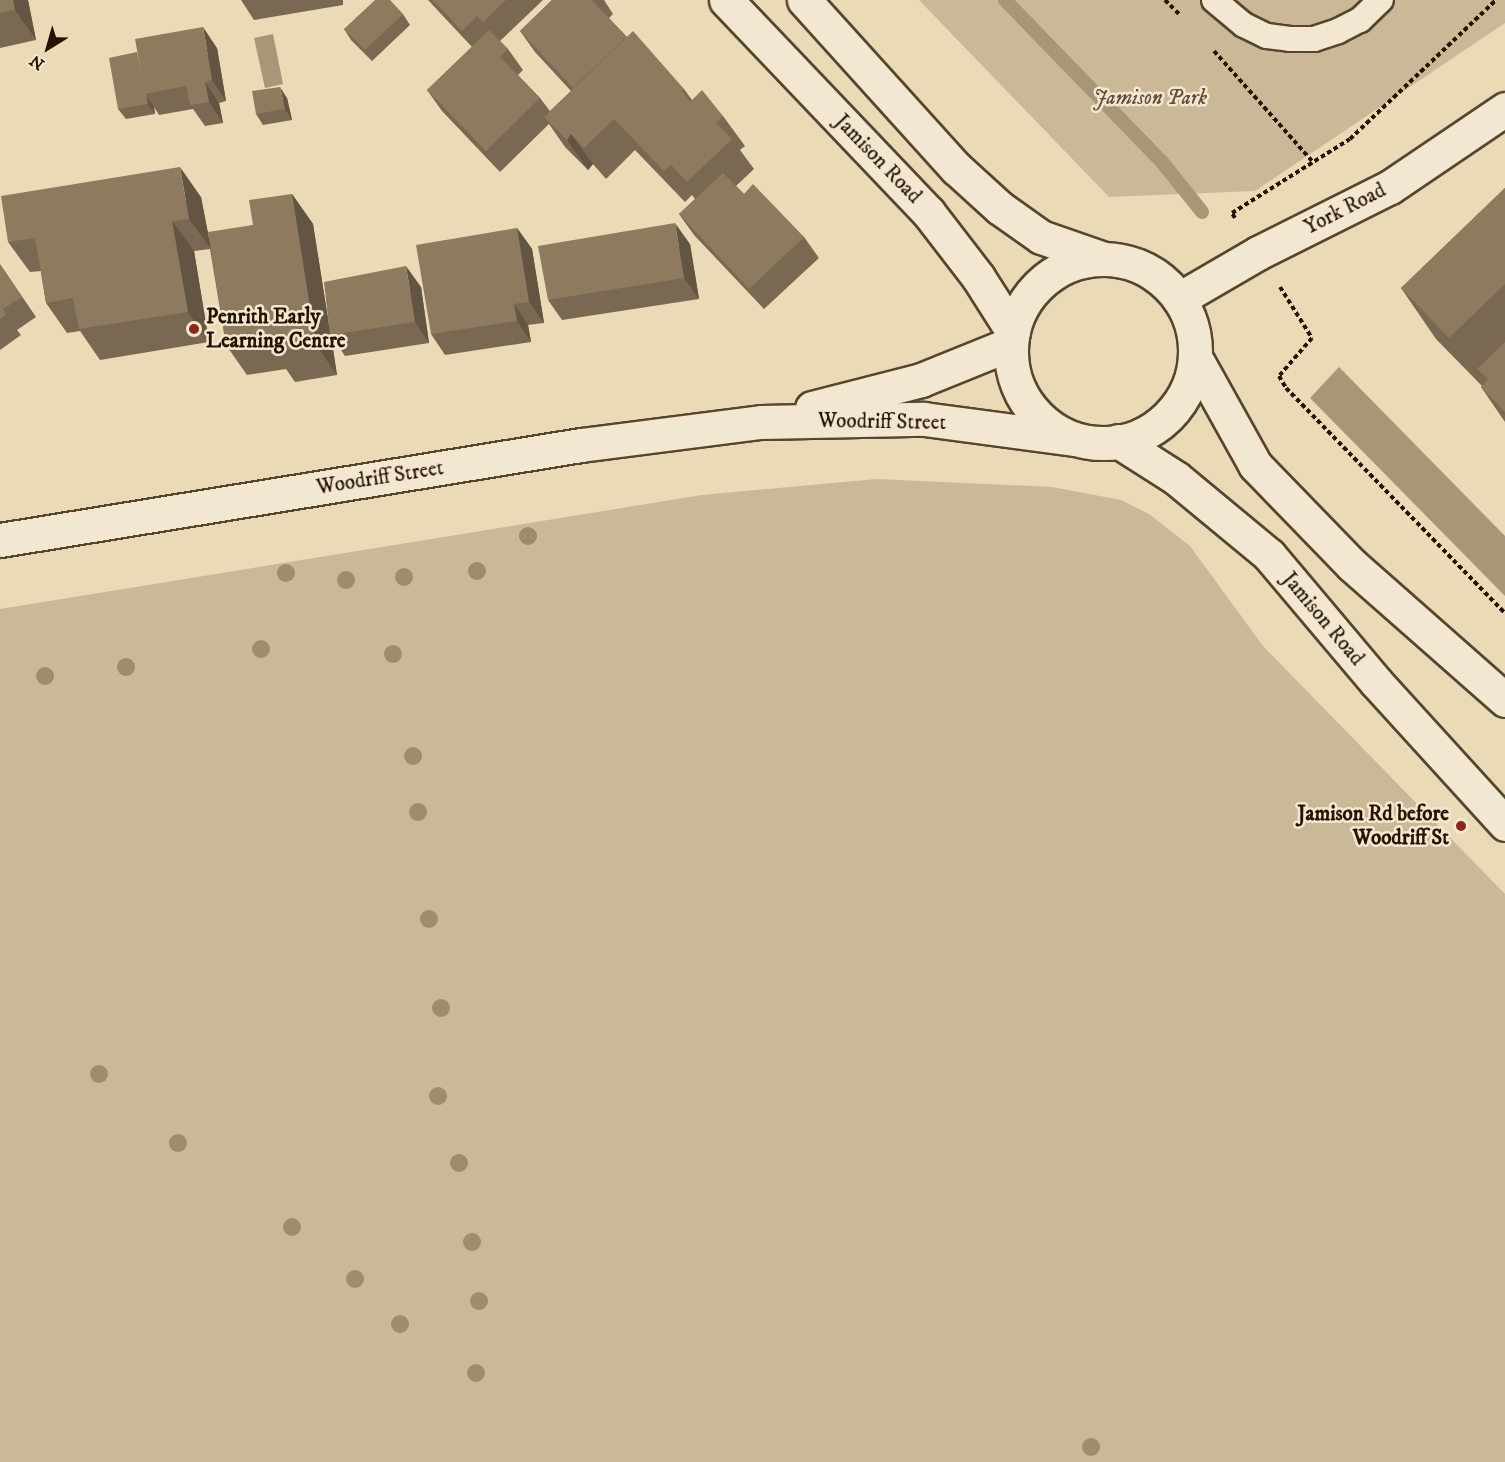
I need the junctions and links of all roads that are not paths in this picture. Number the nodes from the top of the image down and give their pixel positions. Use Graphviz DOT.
graph roads {
  1 [pos="726,0"];
  2 [pos="804,0"];
  3 [pos="1214,0"];
  4 [pos="1380,0"];
  5 [pos="1505,109"];
  6 [pos="1102,258"];
  7 [pos="1179,299"];
  8 [pos="1011,338"];
  9 [pos="1195,357"];
  10 [pos="761,422"];
  11 [pos="1074,439"];
  12 [pos="1118,441"];
  13 [pos="0,540"];
  14 [pos="1505,700"];
  15 [pos="1505,824"];
  1 -- 8 [label="main road, Jamison Road"];
  2 -- 6 [label="main road"];
  3 -- 4 [label="lane"];
  5 -- 7 [label="main road, York Road"];
  6 -- 7 [label="main road"];
  6 -- 8 [label="main road"];
  7 -- 9 [label="main road"];
  8 -- 10 [label="main road, Woodriff Street"];
  8 -- 11 [label="main road"];
  9 -- 12 [label="main road"];
  9 -- 14 [label="main road"];
  10 -- 11 [label="main road, Woodriff Street"];
  10 -- 13 [label="main road, Woodriff Street"];
  11 -- 12 [label="main road"];
  12 -- 15 [label="main road, Jamison Road"];
}
